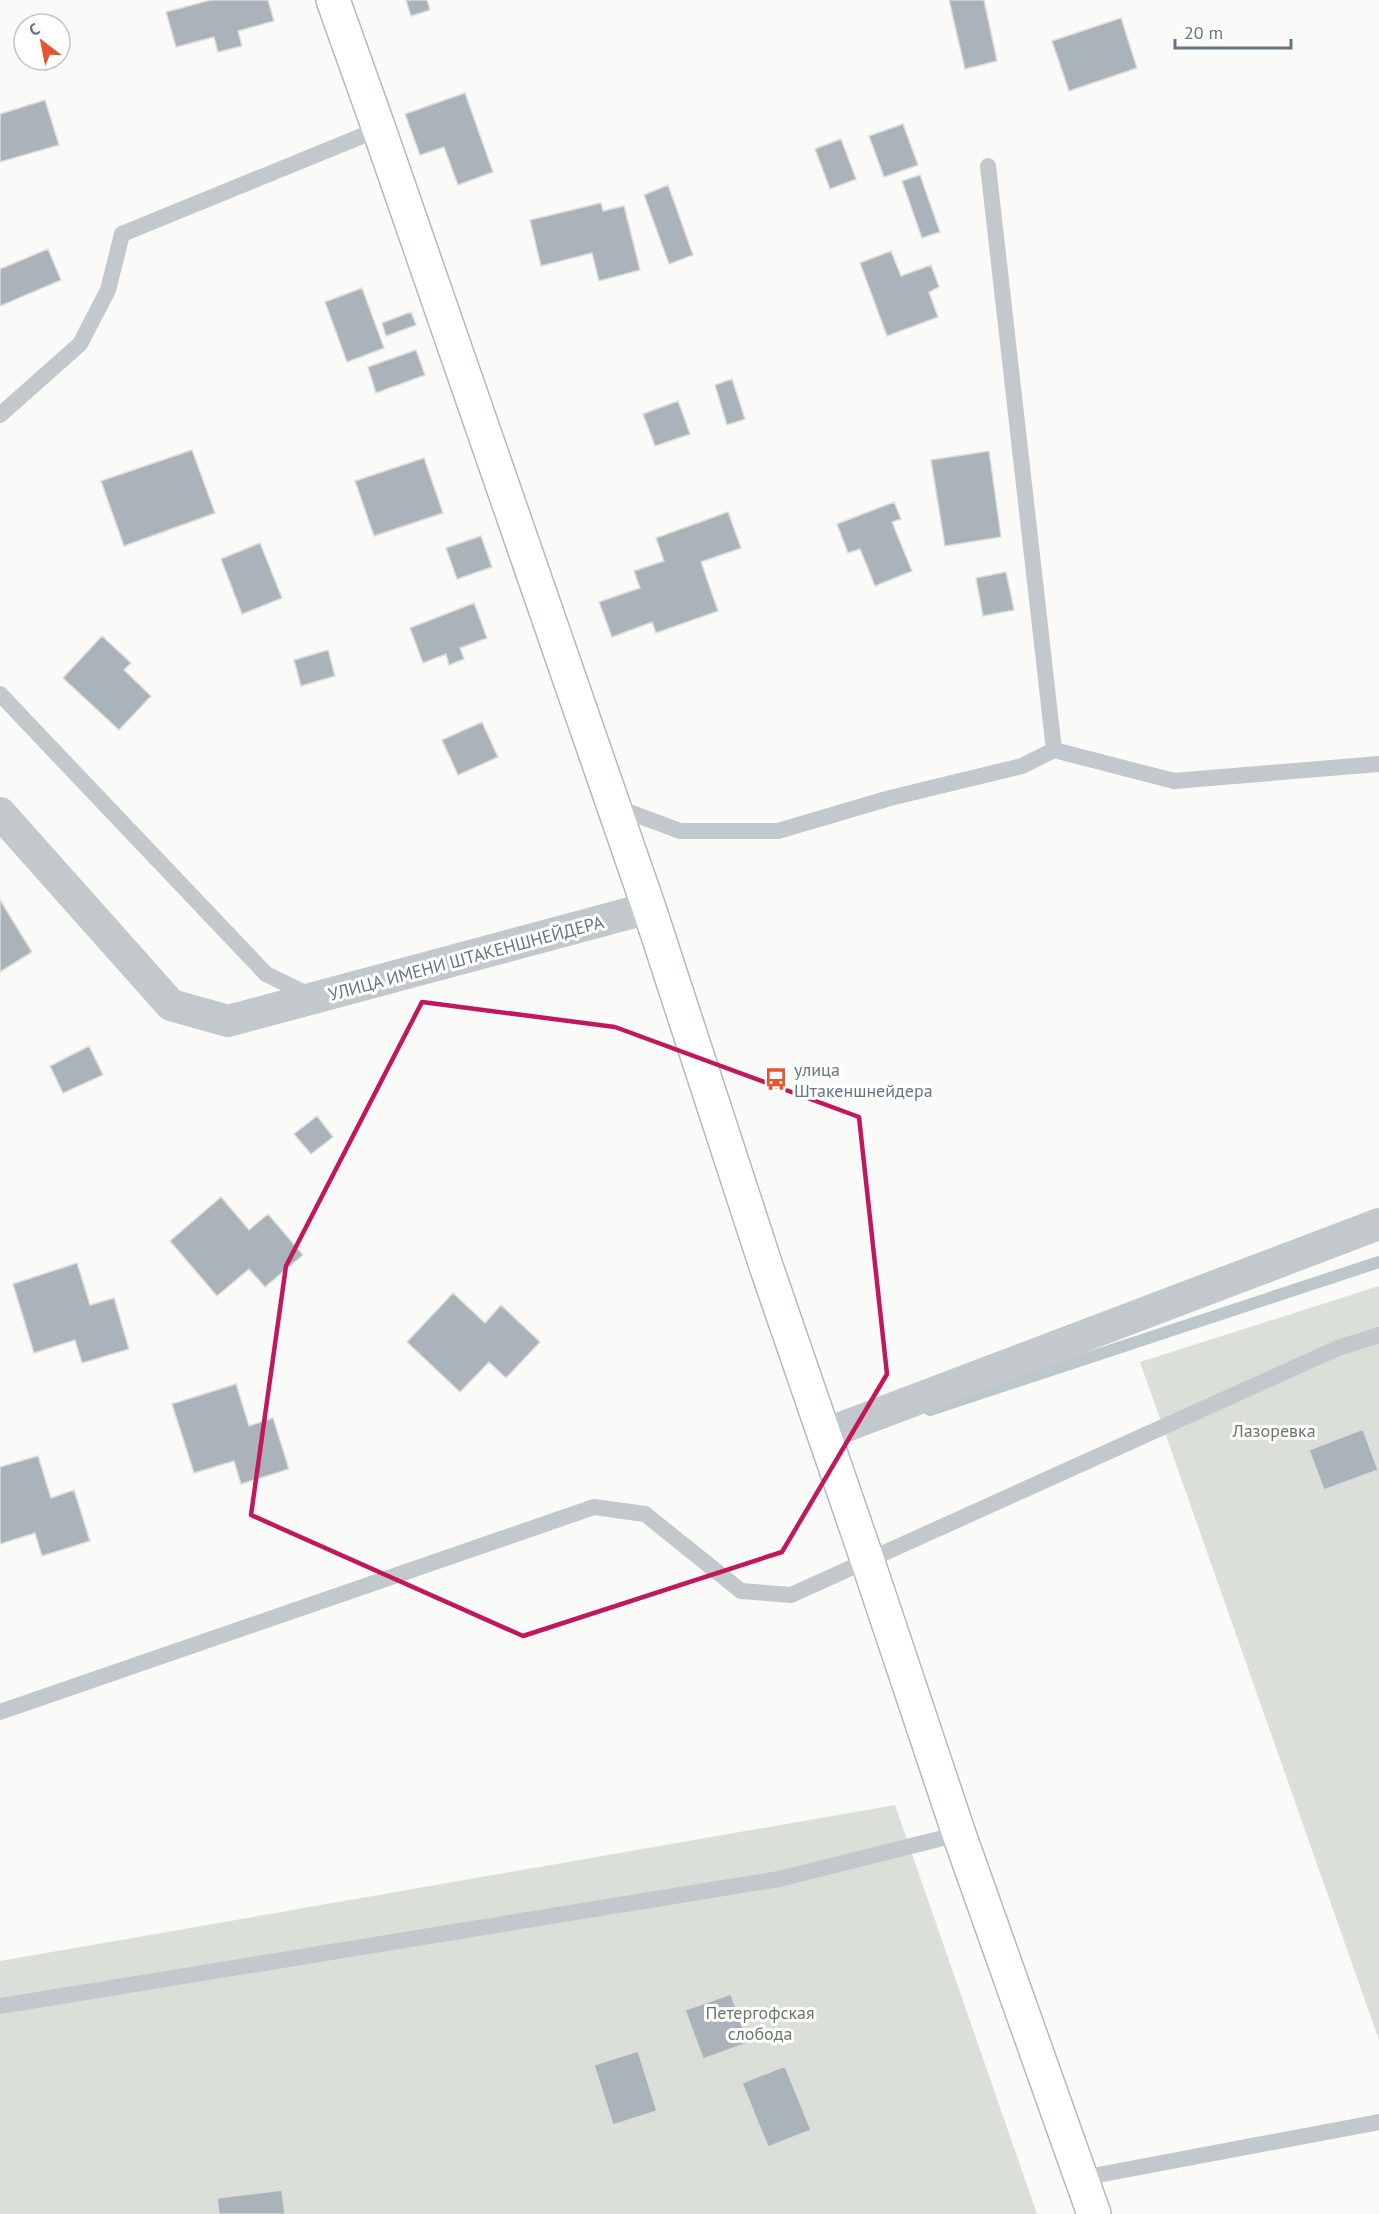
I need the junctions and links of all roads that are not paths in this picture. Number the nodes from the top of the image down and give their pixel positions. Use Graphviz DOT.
graph roads {
  1 [pos="333,0"];
  2 [pos="379,129"];
  3 [pos="988,166"];
  4 [pos="0,415"];
  5 [pos="0,694"];
  6 [pos="1054,750"];
  7 [pos="1379,764"];
  8 [pos="612,806"];
  9 [pos="0,813"];
  10 [pos="649,908"];
  11 [pos="317,998"];
  12 [pos="1379,1224"];
  13 [pos="1379,1335"];
  14 [pos="825,1434"];
  15 [pos="867,1559"];
  16 [pos="0,1712"];
  17 [pos="959,1834"];
  18 [pos="0,2006"];
  19 [pos="1379,2122"];
  20 [pos="1082,2178"];
  21 [pos="1094,2214"];
  1 -- 2 [label="street"];
  2 -- 4 [label="lane"];
  2 -- 8 [label="street"];
  3 -- 6 [label="lane"];
  5 -- 11 [label="lane"];
  6 -- 7 [label="lane"];
  6 -- 8 [label="lane"];
  8 -- 10 [label="street"];
  9 -- 11 [label="street, УЛИЦА ИМЕНИ ШТАКЕНШНЕЙДЕРА"];
  10 -- 11 [label="street, УЛИЦА ИМЕНИ ШТАКЕНШНЕЙДЕРА"];
  10 -- 14 [label="street"];
  12 -- 14 [label="street"];
  13 -- 15 [label="lane"];
  14 -- 15 [label="street"];
  15 -- 16 [label="lane"];
  15 -- 17 [label="street"];
  17 -- 18 [label="lane"];
  17 -- 20 [label="street"];
  19 -- 20 [label="lane"];
  20 -- 21 [label="street"];
}
